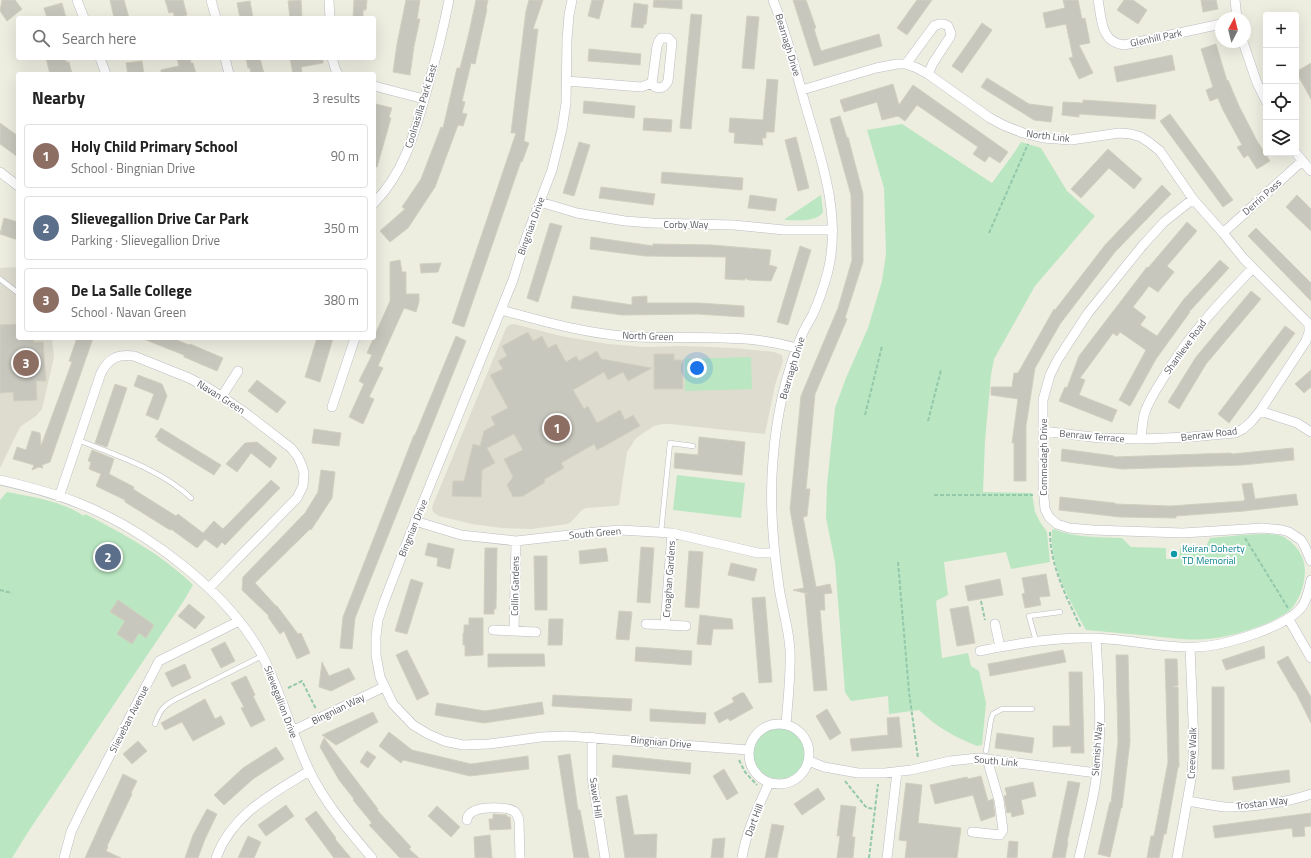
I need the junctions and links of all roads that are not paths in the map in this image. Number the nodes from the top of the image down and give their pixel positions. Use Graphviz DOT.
graph roads {
  1 [pos="77,0"];
  2 [pos="211,0"];
  3 [pos="329,0"];
  4 [pos="449,0"];
  5 [pos="572,0"];
  6 [pos="773,0"];
  7 [pos="1098,0"];
  8 [pos="1235,0"];
  9 [pos="1236,12"];
  10 [pos="83,16"];
  11 [pos="215,16"];
  12 [pos="330,16"];
  13 [pos="1215,25"];
  14 [pos="1245,48"];
  15 [pos="101,60"];
  16 [pos="226,60"];
  17 [pos="333,60"];
  18 [pos="906,64"];
  19 [pos="105,72"];
  20 [pos="228,72"];
  21 [pos="337,72"];
  22 [pos="928,74"];
  23 [pos="567,81"];
  24 [pos="652,83"];
  25 [pos="376,87"];
  26 [pos="802,90"];
  27 [pos="1263,95"];
  28 [pos="424,99"];
  29 [pos="1298,156"];
  30 [pos="1302,161"];
  31 [pos="1311,171"];
  32 [pos="0,172"];
  33 [pos="16,184"];
  34 [pos="1193,199"];
  35 [pos="376,201"];
  36 [pos="540,202"];
  37 [pos="833,230"];
  38 [pos="1223,233"];
  39 [pos="1253,268"];
  40 [pos="0,279"];
  41 [pos="16,291"];
  42 [pos="501,310"];
  43 [pos="354,340"];
  44 [pos="797,348"];
  45 [pos="238,372"];
  46 [pos="222,396"];
  47 [pos="332,407"];
  48 [pos="1260,411"];
  49 [pos="1043,431"];
  50 [pos="1311,432"];
  51 [pos="78,440"];
  52 [pos="1141,440"];
  53 [pos="693,446"];
  54 [pos="0,480"];
  55 [pos="59,497"];
  56 [pos="191,498"];
  57 [pos="415,521"];
  58 [pos="661,532"];
  59 [pos="672,533"];
  60 [pos="516,541"];
  61 [pos="774,554"];
  62 [pos="1311,561"];
  63 [pos="1310,583"];
  64 [pos="209,588"];
  65 [pos="1060,612"];
  66 [pos="1291,617"];
  67 [pos="238,621"];
  68 [pos="646,624"];
  69 [pos="995,624"];
  70 [pos="666,625"];
  71 [pos="686,626"];
  72 [pos="493,630"];
  73 [pos="514,631"];
  74 [pos="536,632"];
  75 [pos="1096,638"];
  76 [pos="1036,641"];
  77 [pos="1000,647"];
  78 [pos="1190,647"];
  79 [pos="980,651"];
  80 [pos="262,656"];
  81 [pos="1311,658"];
  82 [pos="384,687"];
  83 [pos="1032,709"];
  84 [pos="155,724"];
  85 [pos="786,724"];
  86 [pos="292,731"];
  87 [pos="592,737"];
  88 [pos="748,750"];
  89 [pos="987,755"];
  90 [pos="808,761"];
  91 [pos="309,771"];
  92 [pos="897,772"];
  93 [pos="1097,773"];
  94 [pos="769,783"];
  95 [pos="1311,795"];
  96 [pos="1188,801"];
  97 [pos="466,820"];
  98 [pos="972,832"];
  99 [pos="64,858"];
  100 [pos="216,858"];
  101 [pos="372,858"];
  102 [pos="520,858"];
  103 [pos="605,858"];
  104 [pos="742,858"];
  105 [pos="887,858"];
  106 [pos="1079,858"];
  107 [pos="1177,858"];
  1 -- 10 [label="street"];
  2 -- 11 [label="street"];
  3 -- 12 [label="street"];
  4 -- 28 [label="street, Coolnasilla Park East"];
  5 -- 23 [label="street, Bingnian Drive"];
  6 -- 26 [label="street, Bearnagh Drive"];
  7 -- 13 [label="street, Glenhill Park"];
  8 -- 9 [label="street"];
  14 -- 27 [label="street"];
  15 -- 19 [label="street"];
  16 -- 20 [label="street"];
  17 -- 21 [label="street"];
  18 -- 22 [label="street, North Link"];
  18 -- 22 [label="street"];
  18 -- 26 [label="street, North Link"];
  22 -- 34 [label="street, North Link"];
  23 -- 24 [label="street"];
  23 -- 36 [label="street, Bingnian Drive"];
  24 -- 24 [label="street"];
  25 -- 28 [label="street"];
  26 -- 37 [label="street, Bearnagh Drive"];
  28 -- 35 [label="street, Coolnasilla Park East"];
  29 -- 30 [label="street"];
  30 -- 31 [label="street"];
  30 -- 38 [label="street, Derrin Pass"];
  32 -- 33 [label="street"];
  34 -- 38 [label="street, North Link"];
  34 -- 49 [label="street, Commedagh Drive"];
  36 -- 37 [label="street, Corby Way"];
  36 -- 42 [label="street, Bingnian Drive"];
  37 -- 44 [label="street, Bearnagh Drive"];
  38 -- 39 [label="street"];
  39 -- 48 [label="street, Benraw Road"];
  39 -- 52 [label="street, Shanlieve Road"];
  40 -- 41 [label="lane"];
  42 -- 44 [label="street, North Green"];
  42 -- 57 [label="street, Bingnian Drive"];
  43 -- 47 [label="street"];
  44 -- 61 [label="street, Bearnagh Drive"];
  45 -- 46 [label="street"];
  46 -- 51 [label="street, Navan Green"];
  46 -- 64 [label="street, Navan Green"];
  48 -- 50 [label="street"];
  48 -- 52 [label="street, Benraw Road"];
  49 -- 52 [label="street, Benraw Terrace"];
  49 -- 62 [label="street, Commedagh Drive"];
  51 -- 55 [label="street, Navan Green"];
  51 -- 56 [label="lane"];
  53 -- 58 [label="lane"];
  54 -- 55 [label="street, Slievegallion Drive"];
  55 -- 64 [label="street, Slievegallion Drive"];
  57 -- 60 [label="street, South Green"];
  57 -- 82 [label="street, Bingnian Drive"];
  58 -- 59 [label="street, South Green"];
  58 -- 60 [label="street, South Green"];
  59 -- 61 [label="street, South Green"];
  59 -- 70 [label="street, Croaghan Gardens"];
  60 -- 73 [label="street, Collin Gardens"];
  61 -- 85 [label="street, Bearnagh Drive"];
  63 -- 66 [label="street"];
  64 -- 67 [label="street, Slievegallion Drive"];
  65 -- 76 [label="lane"];
  66 -- 78 [label="street"];
  66 -- 81 [label="street"];
  67 -- 80 [label="street, Slievegallion Drive"];
  67 -- 99 [label="street, Slieveban Avenue"];
  68 -- 70 [label="street"];
  69 -- 77 [label="street"];
  70 -- 71 [label="street"];
  72 -- 73 [label="street"];
  73 -- 74 [label="street"];
  75 -- 76 [label="street"];
  75 -- 78 [label="street"];
  75 -- 93 [label="street, Slemish Way"];
  76 -- 77 [label="street"];
  77 -- 79 [label="street"];
  78 -- 96 [label="street, Creeve Walk"];
  80 -- 84 [label="lane"];
  80 -- 86 [label="street, Slievegallion Drive"];
  82 -- 86 [label="street, Bingnian Way"];
  82 -- 87 [label="street, Bingnian Drive"];
  83 -- 89 [label="lane"];
  85 -- 88 [label="street"];
  85 -- 90 [label="street"];
  86 -- 91 [label="street, Slievegallion Drive"];
  87 -- 88 [label="street, Bingnian Drive"];
  87 -- 103 [label="street, Sawel Hill"];
  88 -- 94 [label="street"];
  89 -- 92 [label="street, South Link"];
  89 -- 93 [label="street, South Link"];
  89 -- 98 [label="street"];
  90 -- 92 [label="street, South Link"];
  90 -- 94 [label="street"];
  91 -- 100 [label="street"];
  91 -- 101 [label="street, Slievegallion Drive"];
  92 -- 105 [label="street"];
  93 -- 106 [label="street, Slemish Way"];
  94 -- 104 [label="street, Dart Hill"];
  95 -- 96 [label="street, Trostan Way"];
  96 -- 107 [label="street, Creeve Walk"];
  97 -- 102 [label="street"];
}
